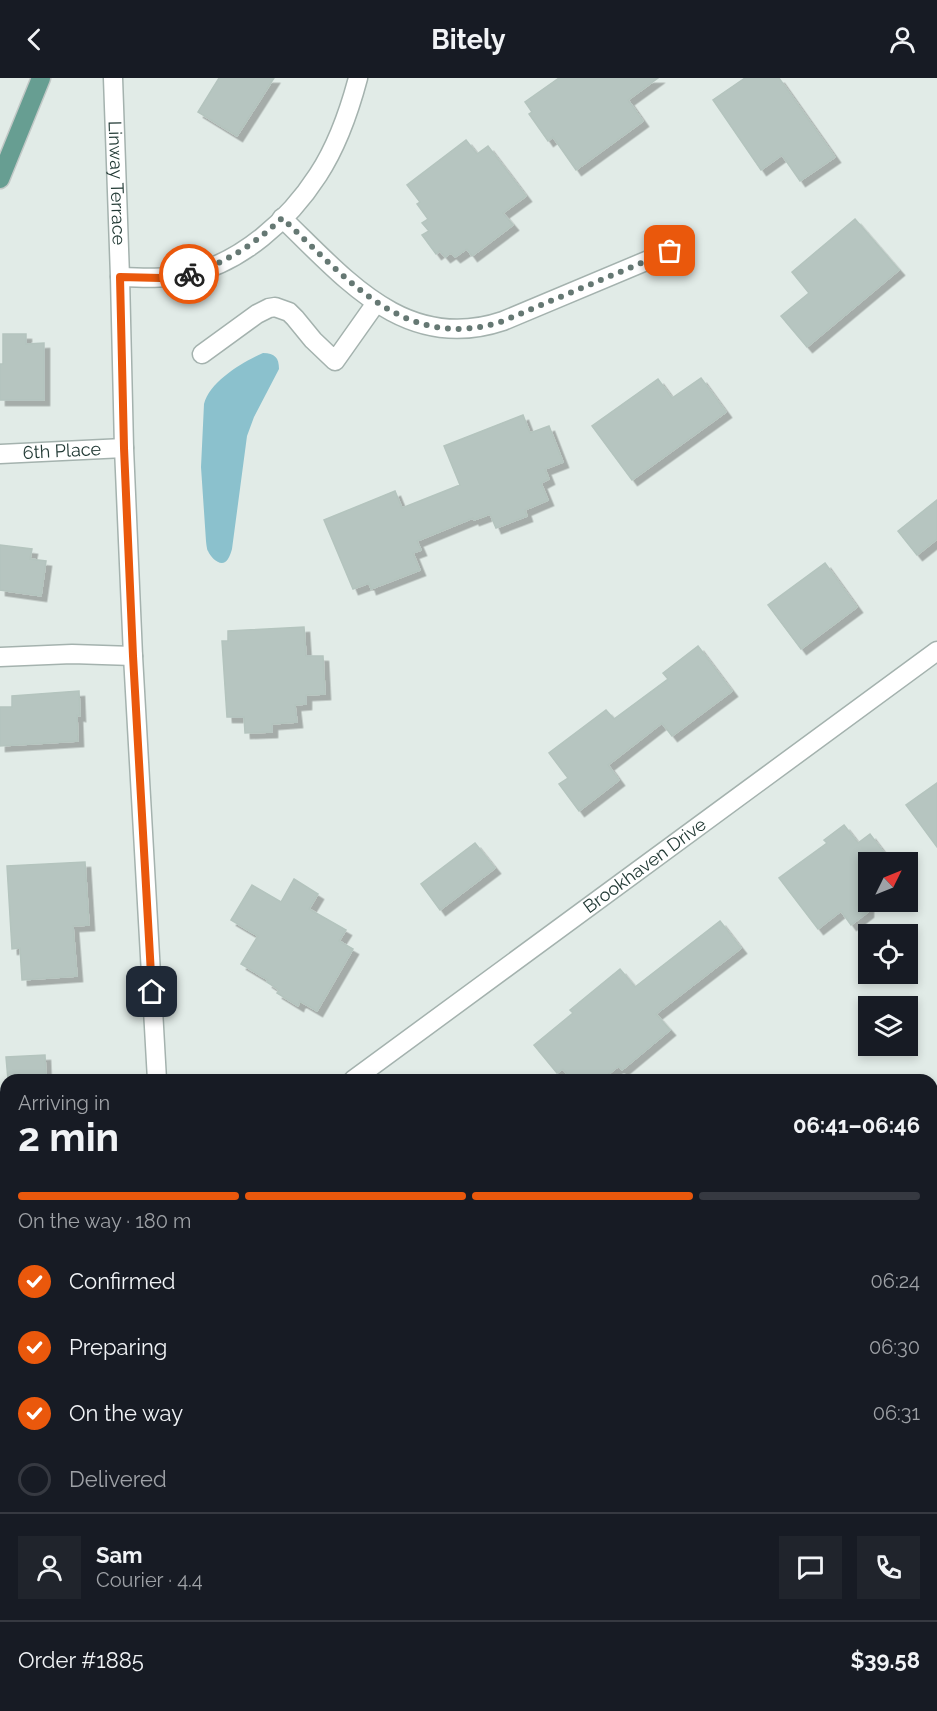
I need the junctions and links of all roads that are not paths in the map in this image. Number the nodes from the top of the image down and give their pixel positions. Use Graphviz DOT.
graph roads {
  1 [pos="41,78"];
  2 [pos="112,78"];
  3 [pos="358,78"];
  4 [pos="0,179"];
  5 [pos="282,218"];
  6 [pos="670,251"];
  7 [pos="120,277"];
  8 [pos="376,303"];
  9 [pos="202,354"];
  10 [pos="124,448"];
  11 [pos="0,454"];
  12 [pos="937,651"];
  13 [pos="133,656"];
  14 [pos="0,657"];
  15 [pos="157,1074"];
  16 [pos="361,1074"];
  1 -- 4 [label="main road"];
  2 -- 7 [label="street, Linway Terrace"];
  3 -- 5 [label="street"];
  5 -- 7 [label="street"];
  5 -- 8 [label="street"];
  6 -- 8 [label="street"];
  7 -- 10 [label="street, Linway Terrace"];
  8 -- 9 [label="street"];
  10 -- 11 [label="street, 6th Place"];
  10 -- 13 [label="street, Linway Terrace"];
  12 -- 16 [label="street, Brookhaven Drive"];
  13 -- 14 [label="street"];
  13 -- 15 [label="street, Linway Terrace"];
}
